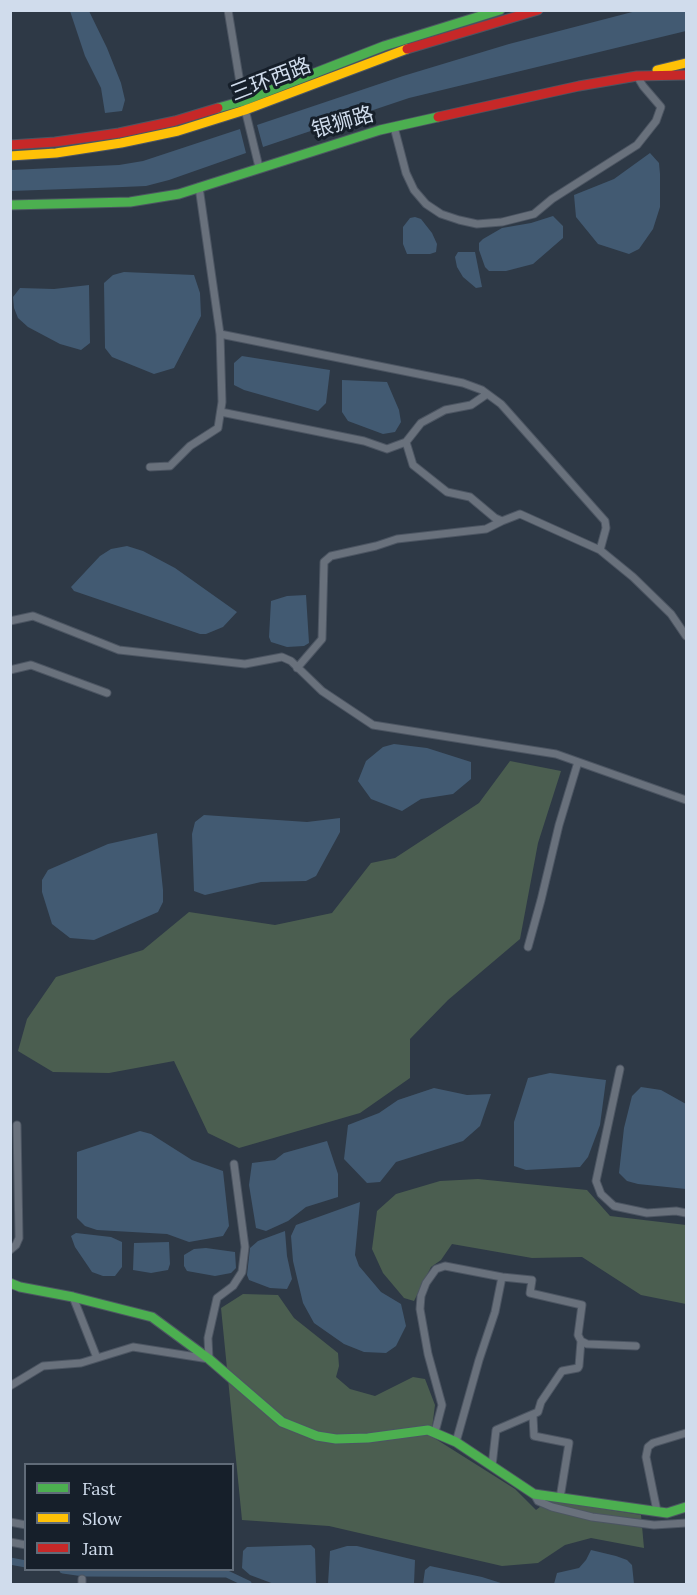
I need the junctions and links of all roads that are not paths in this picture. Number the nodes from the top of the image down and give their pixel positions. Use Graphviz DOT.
graph roads {
  1 [pos="228,10"];
  2 [pos="500,10"];
  3 [pos="538,10"];
  4 [pos="687,63"];
  5 [pos="687,75"];
  6 [pos="637,76"];
  7 [pos="244,106"];
  8 [pos="394,127"];
  9 [pos="10,145"];
  10 [pos="10,156"];
  11 [pos="259,167"];
  12 [pos="199,187"];
  13 [pos="10,205"];
  14 [pos="220,334"];
  15 [pos="488,394"];
  16 [pos="220,412"];
  17 [pos="406,442"];
  18 [pos="150,467"];
  19 [pos="502,521"];
  20 [pos="600,550"];
  21 [pos="10,621"];
  22 [pos="687,636"];
  23 [pos="297,668"];
  24 [pos="10,670"];
  25 [pos="107,693"];
  26 [pos="578,762"];
  27 [pos="687,800"];
  28 [pos="528,948"];
  29 [pos="620,1069"];
  30 [pos="17,1125"];
  31 [pos="234,1164"];
  32 [pos="687,1213"];
  33 [pos="10,1250"];
  34 [pos="502,1277"];
  35 [pos="10,1283"];
  36 [pos="73,1298"];
  37 [pos="581,1341"];
  38 [pos="636,1346"];
  39 [pos="97,1358"];
  40 [pos="209,1359"];
  41 [pos="10,1386"];
  42 [pos="533,1416"];
  43 [pos="435,1432"];
  44 [pos="687,1433"];
  45 [pos="456,1442"];
  46 [pos="492,1466"];
  47 [pos="534,1494"];
  48 [pos="560,1498"];
  49 [pos="687,1507"];
  50 [pos="657,1512"];
  51 [pos="687,1523"];
  1 -- 7 [label="street"];
  2 -- 7 [label="main road, 三环西路"];
  3 -- 7 [label="main road, 三环西路"];
  4 -- 6 [label="main road"];
  5 -- 6 [label="main road, 银狮路"];
  6 -- 8 [label="main road, 银狮路"];
  6 -- 8 [label="street"];
  7 -- 9 [label="main road, 三环西路"];
  7 -- 10 [label="main road, 三环西路"];
  7 -- 11 [label="street"];
  8 -- 11 [label="main road, 银狮路"];
  11 -- 12 [label="main road, 银狮路"];
  12 -- 13 [label="main road, 银狮路"];
  12 -- 14 [label="street"];
  14 -- 15 [label="street"];
  14 -- 16 [label="street"];
  15 -- 17 [label="street"];
  15 -- 20 [label="street"];
  16 -- 17 [label="street"];
  16 -- 18 [label="street"];
  17 -- 19 [label="street"];
  19 -- 20 [label="street"];
  19 -- 23 [label="street"];
  20 -- 22 [label="street"];
  21 -- 23 [label="street"];
  23 -- 26 [label="street"];
  24 -- 25 [label="street"];
  26 -- 27 [label="street"];
  26 -- 28 [label="street"];
  29 -- 32 [label="street"];
  30 -- 33 [label="street"];
  31 -- 40 [label="street"];
  34 -- 37 [label="street"];
  34 -- 43 [label="street"];
  34 -- 45 [label="street"];
  35 -- 36 [label="main road"];
  36 -- 39 [label="street"];
  36 -- 40 [label="main road"];
  37 -- 38 [label="street"];
  37 -- 42 [label="street"];
  39 -- 40 [label="street"];
  39 -- 41 [label="street"];
  40 -- 43 [label="main road"];
  42 -- 46 [label="street"];
  42 -- 48 [label="street"];
  43 -- 45 [label="main road"];
  44 -- 50 [label="street"];
  45 -- 46 [label="main road"];
  46 -- 47 [label="main road"];
  47 -- 48 [label="main road"];
  47 -- 51 [label="street"];
  48 -- 50 [label="main road"];
  49 -- 50 [label="main road"];
}
